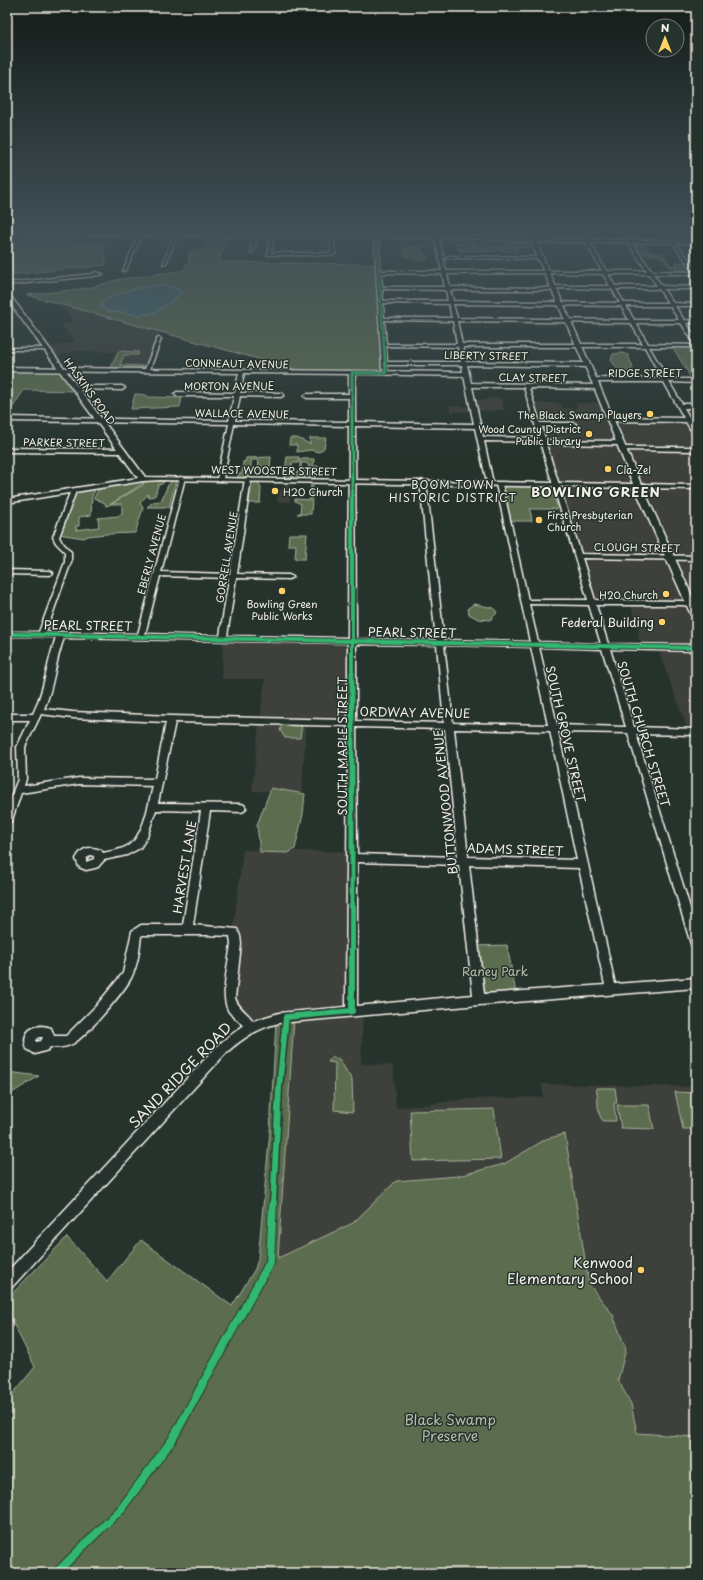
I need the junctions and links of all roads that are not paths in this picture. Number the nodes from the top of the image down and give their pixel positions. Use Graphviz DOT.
graph roads {
  1 [pos="16,308"];
  2 [pos="381,308"];
  3 [pos="452,308"];
  4 [pos="562,308"];
  5 [pos="625,308"];
  6 [pos="674,308"];
  7 [pos="382,319"];
  8 [pos="455,320"];
  9 [pos="568,321"];
  10 [pos="633,322"];
  11 [pos="683,322"];
  12 [pos="696,322"];
  13 [pos="159,339"];
  14 [pos="696,342"];
  15 [pos="384,345"];
  16 [pos="460,345"];
  17 [pos="579,346"];
  18 [pos="646,346"];
  19 [pos="696,346"];
  20 [pos="47,349"];
  21 [pos="9,351"];
  22 [pos="385,363"];
  23 [pos="464,364"];
  24 [pos="587,365"];
  25 [pos="7,369"];
  26 [pos="62,369"];
  27 [pos="147,370"];
  28 [pos="242,372"];
  29 [pos="352,373"];
  30 [pos="386,373"];
  31 [pos="466,374"];
  32 [pos="666,381"];
  33 [pos="696,381"];
  34 [pos="596,384"];
  35 [pos="469,385"];
  36 [pos="526,386"];
  37 [pos="76,388"];
  38 [pos="122,388"];
  39 [pos="178,394"];
  40 [pos="237,395"];
  41 [pos="281,395"];
  42 [pos="307,396"];
  43 [pos="352,396"];
  44 [pos="680,406"];
  45 [pos="696,406"];
  46 [pos="7,419"];
  47 [pos="611,419"];
  48 [pos="99,420"];
  49 [pos="688,420"];
  50 [pos="232,422"];
  51 [pos="352,424"];
  52 [pos="538,425"];
  53 [pos="574,425"];
  54 [pos="478,426"];
  55 [pos="696,434"];
  56 [pos="480,439"];
  57 [pos="543,441"];
  58 [pos="621,446"];
  59 [pos="696,449"];
  60 [pos="7,450"];
  61 [pos="121,452"];
  62 [pos="182,478"];
  63 [pos="143,479"];
  64 [pos="220,479"];
  65 [pos="248,479"];
  66 [pos="351,481"];
  67 [pos="422,482"];
  68 [pos="494,484"];
  69 [pos="557,485"];
  70 [pos="638,486"];
  71 [pos="696,487"];
  72 [pos="73,491"];
  73 [pos="7,501"];
  74 [pos="579,556"];
  75 [pos="670,558"];
  76 [pos="696,558"];
  77 [pos="65,568"];
  78 [pos="7,572"];
  79 [pos="50,573"];
  80 [pos="157,574"];
  81 [pos="233,576"];
  82 [pos="289,577"];
  83 [pos="62,578"];
  84 [pos="525,602"];
  85 [pos="592,602"];
  86 [pos="694,604"];
  87 [pos="696,615"];
  88 [pos="7,634"];
  89 [pos="42,634"];
  90 [pos="61,634"];
  91 [pos="141,636"];
  92 [pos="223,638"];
  93 [pos="352,640"];
  94 [pos="440,642"];
  95 [pos="534,645"];
  96 [pos="605,646"];
  97 [pos="696,648"];
  98 [pos="37,714"];
  99 [pos="7,717"];
  100 [pos="171,719"];
  101 [pos="352,723"];
  102 [pos="448,725"];
  103 [pos="553,728"];
  104 [pos="631,730"];
  105 [pos="696,732"];
  106 [pos="158,783"];
  107 [pos="18,790"];
  108 [pos="152,806"];
  109 [pos="206,807"];
  110 [pos="241,808"];
  111 [pos="7,820"];
  112 [pos="100,857"];
  113 [pos="352,858"];
  114 [pos="463,861"];
  115 [pos="582,864"];
  116 [pos="187,930"];
  117 [pos="696,944"];
  118 [pos="696,983"];
  119 [pos="611,990"];
  120 [pos="480,1000"];
  121 [pos="352,1011"];
  122 [pos="250,1027"];
  123 [pos="48,1041"];
  124 [pos="7,1282"];
  1 -- 20 [label="main road, HASKINS ROAD"];
  2 -- 7 [label="street"];
  3 -- 8 [label="street, SOUTH GROVE STREET"];
  4 -- 9 [label="main road"];
  5 -- 10 [label="street"];
  6 -- 11 [label="street"];
  7 -- 8 [label="street"];
  7 -- 15 [label="street"];
  8 -- 9 [label="street"];
  8 -- 16 [label="street, SOUTH GROVE STREET"];
  9 -- 10 [label="street"];
  9 -- 17 [label="main road"];
  10 -- 11 [label="street"];
  10 -- 18 [label="street"];
  11 -- 12 [label="street"];
  11 -- 14 [label="street"];
  13 -- 27 [label="street"];
  15 -- 16 [label="street"];
  15 -- 22 [label="street"];
  16 -- 17 [label="street"];
  16 -- 23 [label="street, SOUTH GROVE STREET"];
  17 -- 18 [label="street"];
  17 -- 24 [label="main road"];
  18 -- 19 [label="street"];
  18 -- 32 [label="street"];
  20 -- 21 [label="street"];
  20 -- 26 [label="main road, HASKINS ROAD"];
  22 -- 23 [label="street, LIBERTY STREET"];
  22 -- 30 [label="street"];
  23 -- 24 [label="street, LIBERTY STREET"];
  23 -- 31 [label="street, SOUTH GROVE STREET"];
  24 -- 34 [label="main road"];
  25 -- 26 [label="street, CONNEAUT AVENUE"];
  26 -- 27 [label="street, CONNEAUT AVENUE"];
  26 -- 37 [label="main road, HASKINS ROAD"];
  27 -- 28 [label="street, CONNEAUT AVENUE"];
  28 -- 29 [label="street, CONNEAUT AVENUE"];
  28 -- 40 [label="street"];
  29 -- 30 [label="street, CONNEAUT AVENUE"];
  29 -- 43 [label="street, SOUTH MAPLE STREET"];
  30 -- 31 [label="street, CONNEAUT AVENUE"];
  31 -- 35 [label="street, SOUTH GROVE STREET"];
  32 -- 33 [label="street, RIDGE STREET"];
  32 -- 34 [label="street, RIDGE STREET"];
  32 -- 44 [label="street"];
  34 -- 36 [label="street, CLAY STREET"];
  34 -- 47 [label="main road"];
  35 -- 36 [label="street, CLAY STREET"];
  35 -- 54 [label="street, SOUTH GROVE STREET"];
  36 -- 52 [label="street, SOUTH CHURCH STREET"];
  37 -- 38 [label="street"];
  37 -- 48 [label="main road, HASKINS ROAD"];
  39 -- 40 [label="street, MORTON AVENUE"];
  40 -- 41 [label="street, MORTON AVENUE"];
  40 -- 50 [label="street"];
  42 -- 43 [label="street"];
  43 -- 51 [label="street, SOUTH MAPLE STREET"];
  44 -- 45 [label="street"];
  44 -- 49 [label="street"];
  46 -- 48 [label="street, WALLACE AVENUE"];
  47 -- 49 [label="street"];
  47 -- 58 [label="main road"];
  48 -- 50 [label="street, WALLACE AVENUE"];
  48 -- 61 [label="main road, HASKINS ROAD"];
  49 -- 55 [label="street"];
  50 -- 51 [label="street, WALLACE AVENUE"];
  50 -- 64 [label="street"];
  51 -- 54 [label="street, WALLACE AVENUE"];
  51 -- 66 [label="street, SOUTH MAPLE STREET"];
  52 -- 53 [label="street"];
  52 -- 57 [label="street, SOUTH CHURCH STREET"];
  54 -- 56 [label="street, SOUTH GROVE STREET"];
  56 -- 57 [label="street"];
  56 -- 68 [label="street, SOUTH GROVE STREET"];
  57 -- 58 [label="street"];
  57 -- 69 [label="street, SOUTH CHURCH STREET"];
  58 -- 59 [label="street"];
  58 -- 70 [label="main road"];
  60 -- 61 [label="street, PARKER STREET"];
  61 -- 63 [label="main road, HASKINS ROAD"];
  62 -- 63 [label="main road, WEST WOOSTER STREET"];
  62 -- 64 [label="main road, WEST WOOSTER STREET"];
  62 -- 80 [label="street, EBERLY AVENUE"];
  63 -- 72 [label="main road, WEST WOOSTER STREET"];
  64 -- 65 [label="main road, WEST WOOSTER STREET"];
  65 -- 66 [label="main road, WEST WOOSTER STREET"];
  65 -- 81 [label="street, GORRELL AVENUE"];
  66 -- 67 [label="main road, WEST WOOSTER STREET"];
  66 -- 93 [label="street, SOUTH MAPLE STREET"];
  67 -- 68 [label="main road, WEST WOOSTER STREET"];
  67 -- 94 [label="street, BUTTONWOOD AVENUE"];
  68 -- 69 [label="main road, WEST WOOSTER STREET"];
  68 -- 84 [label="street, SOUTH GROVE STREET"];
  69 -- 70 [label="main road, WEST WOOSTER STREET"];
  69 -- 74 [label="street, SOUTH CHURCH STREET"];
  70 -- 71 [label="main road, WEST WOOSTER STREET"];
  70 -- 75 [label="main road"];
  72 -- 73 [label="main road, WEST WOOSTER STREET"];
  72 -- 77 [label="street"];
  74 -- 75 [label="street, CLOUGH STREET"];
  74 -- 85 [label="street, SOUTH CHURCH STREET"];
  75 -- 76 [label="street, CLOUGH STREET"];
  75 -- 86 [label="main road"];
  77 -- 79 [label="street"];
  77 -- 83 [label="street"];
  78 -- 79 [label="street"];
  79 -- 83 [label="street"];
  80 -- 81 [label="street"];
  80 -- 91 [label="street, EBERLY AVENUE"];
  81 -- 82 [label="street"];
  81 -- 92 [label="street, GORRELL AVENUE"];
  83 -- 89 [label="street"];
  84 -- 85 [label="street"];
  84 -- 95 [label="street, SOUTH GROVE STREET"];
  85 -- 86 [label="street"];
  85 -- 96 [label="street, SOUTH CHURCH STREET"];
  86 -- 87 [label="main road"];
  88 -- 89 [label="street, PEARL STREET"];
  89 -- 90 [label="street, PEARL STREET"];
  90 -- 91 [label="street, PEARL STREET"];
  90 -- 98 [label="street"];
  91 -- 92 [label="street, PEARL STREET"];
  92 -- 93 [label="street, PEARL STREET"];
  93 -- 94 [label="street, PEARL STREET"];
  93 -- 101 [label="street, SOUTH MAPLE STREET"];
  94 -- 95 [label="street, PEARL STREET"];
  94 -- 102 [label="street, BUTTONWOOD AVENUE"];
  95 -- 96 [label="street, PEARL STREET"];
  95 -- 103 [label="street, SOUTH GROVE STREET"];
  96 -- 97 [label="street, PEARL STREET"];
  96 -- 104 [label="street, SOUTH CHURCH STREET"];
  98 -- 99 [label="street, ORDWAY AVENUE"];
  98 -- 100 [label="street, ORDWAY AVENUE"];
  98 -- 107 [label="street"];
  100 -- 101 [label="street, ORDWAY AVENUE"];
  100 -- 106 [label="street"];
  101 -- 102 [label="street, ORDWAY AVENUE"];
  101 -- 113 [label="street, SOUTH MAPLE STREET"];
  102 -- 103 [label="street, ORDWAY AVENUE"];
  102 -- 114 [label="street, BUTTONWOOD AVENUE"];
  103 -- 104 [label="street, ORDWAY AVENUE"];
  103 -- 115 [label="street, SOUTH GROVE STREET"];
  104 -- 105 [label="street, ORDWAY AVENUE"];
  104 -- 117 [label="street, SOUTH CHURCH STREET"];
  106 -- 107 [label="street"];
  106 -- 108 [label="street"];
  107 -- 111 [label="street"];
  108 -- 109 [label="street"];
  108 -- 112 [label="street"];
  109 -- 110 [label="street"];
  109 -- 116 [label="street, HARVEST LANE"];
  113 -- 114 [label="street, ADAMS STREET"];
  113 -- 121 [label="street, SOUTH MAPLE STREET"];
  114 -- 115 [label="street, ADAMS STREET"];
  114 -- 120 [label="street, BUTTONWOOD AVENUE"];
  115 -- 119 [label="street, SOUTH GROVE STREET"];
  116 -- 122 [label="street"];
  116 -- 123 [label="street"];
  118 -- 119 [label="street, SAND RIDGE ROAD"];
  119 -- 120 [label="street, SAND RIDGE ROAD"];
  120 -- 121 [label="street, SAND RIDGE ROAD"];
  121 -- 122 [label="street, SAND RIDGE ROAD"];
  122 -- 124 [label="street, SAND RIDGE ROAD"];
}
